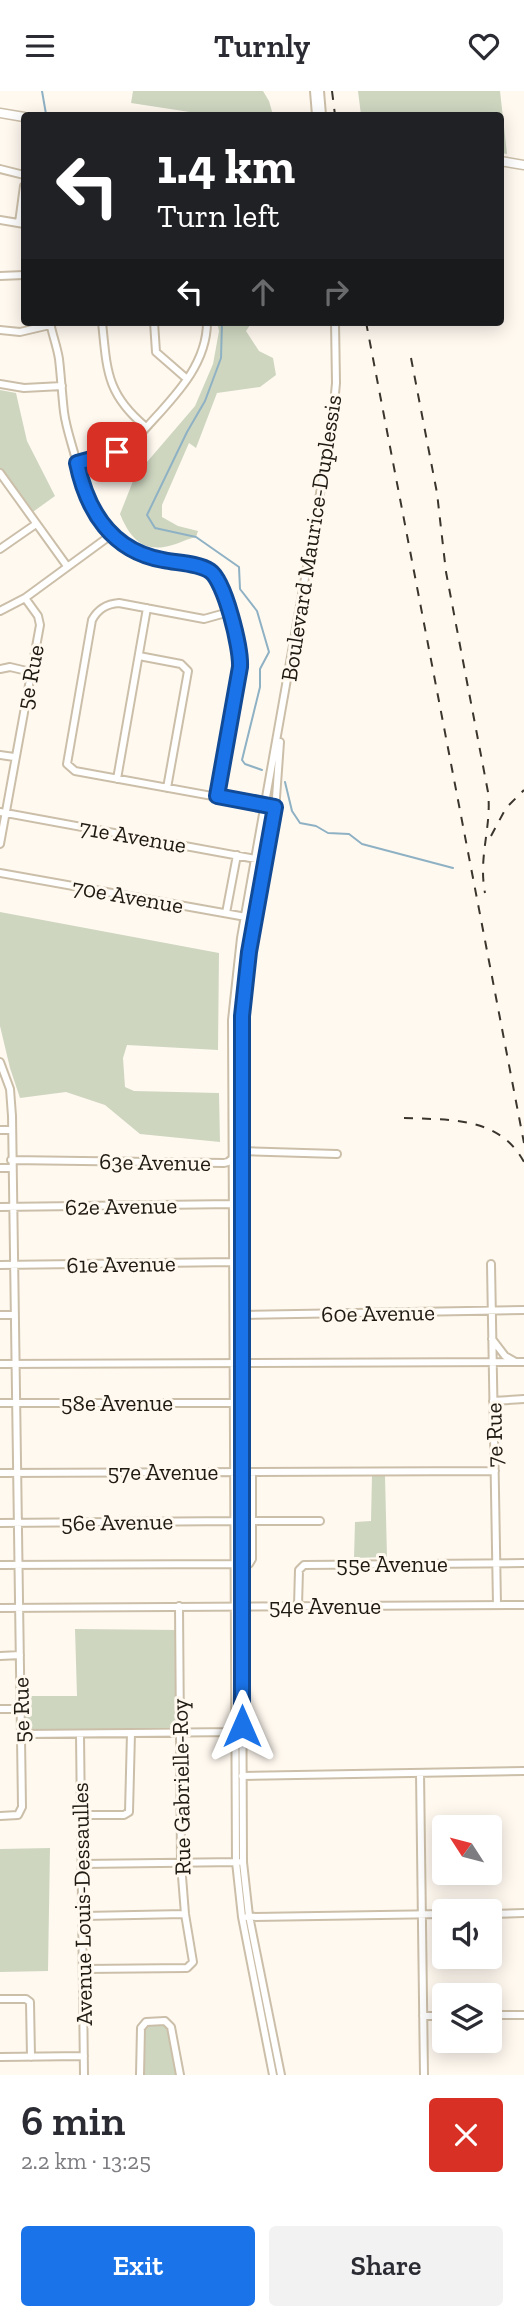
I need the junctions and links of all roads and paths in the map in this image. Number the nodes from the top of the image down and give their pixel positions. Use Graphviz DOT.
graph roads {
  1 [pos="314,91"];
  2 [pos="320,91"];
  3 [pos="316,112"];
  4 [pos="322,112"];
  5 [pos="0,113"];
  6 [pos="21,116"];
  7 [pos="504,162"];
  8 [pos="524,165"];
  9 [pos="0,169"];
  10 [pos="21,174"];
  11 [pos="0,220"];
  12 [pos="21,223"];
  13 [pos="21,275"];
  14 [pos="0,276"];
  15 [pos="42,326"];
  16 [pos="51,326"];
  17 [pos="102,326"];
  18 [pos="154,326"];
  19 [pos="206,326"];
  20 [pos="335,326"];
  21 [pos="0,330"];
  22 [pos="187,379"];
  23 [pos="0,384"];
  24 [pos="62,386"];
  25 [pos="146,427"];
  26 [pos="77,463"];
  27 [pos="0,473"];
  28 [pos="7,480"];
  29 [pos="0,485"];
  30 [pos="36,524"];
  31 [pos="111,535"];
  32 [pos="0,549"];
  33 [pos="67,566"];
  34 [pos="25,598"];
  35 [pos="147,608"];
  36 [pos="0,611"];
  37 [pos="229,612"];
  38 [pos="139,656"];
  39 [pos="0,669"];
  40 [pos="31,672"];
  41 [pos="282,712"];
  42 [pos="0,755"];
  43 [pos="15,757"];
  44 [pos="117,779"];
  45 [pos="167,788"];
  46 [pos="217,796"];
  47 [pos="264,805"];
  48 [pos="275,807"];
  49 [pos="3,813"];
  50 [pos="0,844"];
  51 [pos="237,855"];
  52 [pos="256,859"];
  53 [pos="265,861"];
  54 [pos="0,873"];
  55 [pos="226,913"];
  56 [pos="245,917"];
  57 [pos="255,919"];
  58 [pos="233,1001"];
  59 [pos="243,1002"];
  60 [pos="0,1062"];
  61 [pos="4,1081"];
  62 [pos="0,1130"];
  63 [pos="12,1131"];
  64 [pos="242,1151"];
  65 [pos="337,1154"];
  66 [pos="232,1159"];
  67 [pos="11,1160"];
  68 [pos="0,1168"];
  69 [pos="11,1168"];
  70 [pos="233,1204"];
  71 [pos="242,1205"];
  72 [pos="0,1207"];
  73 [pos="13,1207"];
  74 [pos="233,1262"];
  75 [pos="243,1262"];
  76 [pos="491,1264"];
  77 [pos="0,1265"];
  78 [pos="14,1265"];
  79 [pos="524,1310"];
  80 [pos="492,1312"];
  81 [pos="0,1315"];
  82 [pos="15,1315"];
  83 [pos="233,1315"];
  84 [pos="243,1315"];
  85 [pos="492,1339"];
  86 [pos="515,1361"];
  87 [pos="524,1361"];
  88 [pos="237,1362"];
  89 [pos="493,1362"];
  90 [pos="0,1364"];
  91 [pos="16,1364"];
  92 [pos="524,1399"];
  93 [pos="493,1401"];
  94 [pos="0,1403"];
  95 [pos="16,1403"];
  96 [pos="234,1403"];
  97 [pos="495,1471"];
  98 [pos="238,1472"];
  99 [pos="252,1472"];
  100 [pos="0,1473"];
  101 [pos="17,1473"];
  102 [pos="238,1521"];
  103 [pos="252,1521"];
  104 [pos="320,1521"];
  105 [pos="0,1523"];
  106 [pos="17,1523"];
  107 [pos="496,1563"];
  108 [pos="524,1563"];
  109 [pos="238,1564"];
  110 [pos="19,1565"];
  111 [pos="0,1566"];
  112 [pos="497,1605"];
  113 [pos="524,1605"];
  114 [pos="238,1606"];
  115 [pos="298,1606"];
  116 [pos="179,1607"];
  117 [pos="0,1608"];
  118 [pos="19,1608"];
  119 [pos="0,1655"];
  120 [pos="20,1655"];
  121 [pos="0,1709"];
  122 [pos="21,1709"];
  123 [pos="238,1732"];
  124 [pos="131,1733"];
  125 [pos="179,1733"];
  126 [pos="22,1734"];
  127 [pos="80,1734"];
  128 [pos="524,1771"];
  129 [pos="420,1773"];
  130 [pos="242,1776"];
  131 [pos="81,1815"];
  132 [pos="0,1816"];
  133 [pos="239,1862"];
  134 [pos="82,1864"];
  135 [pos="181,1864"];
  136 [pos="524,1913"];
  137 [pos="185,1914"];
  138 [pos="422,1914"];
  139 [pos="432,1914"];
  140 [pos="502,1914"];
  141 [pos="84,1916"];
  142 [pos="246,1917"];
  143 [pos="84,1969"];
  144 [pos="0,1999"];
  145 [pos="502,2015"];
  146 [pos="524,2015"];
  147 [pos="423,2016"];
  148 [pos="432,2016"];
  149 [pos="84,2056"];
  150 [pos="0,2057"];
  151 [pos="31,2057"];
  152 [pos="85,2075"];
  153 [pos="140,2075"];
  154 [pos="180,2075"];
  155 [pos="273,2075"];
  156 [pos="281,2075"];
  157 [pos="424,2075"];
  1 -- 3 [label="street"];
  2 -- 4 [label="street"];
  5 -- 6 [label="main road"];
  7 -- 8 [label="main road"];
  9 -- 10 [label="street"];
  11 -- 12 [label="street"];
  13 -- 14 [label="street"];
  15 -- 21 [label="street"];
  16 -- 24 [label="street"];
  17 -- 25 [label="street"];
  18 -- 22 [label="street"];
  19 -- 22 [label="street"];
  20 -- 41 [label="street, Boulevard Maurice-Duplessis"];
  22 -- 25 [label="street"];
  23 -- 24 [label="street"];
  24 -- 26 [label="street"];
  25 -- 26 [label="street"];
  26 -- 31 [label="street"];
  27 -- 28 [label="street"];
  28 -- 29 [label="street"];
  28 -- 30 [label="street"];
  30 -- 32 [label="street"];
  30 -- 33 [label="street"];
  31 -- 33 [label="street"];
  31 -- 37 [label="street"];
  33 -- 34 [label="street"];
  34 -- 36 [label="street"];
  34 -- 40 [label="street, 5e Rue"];
  35 -- 37 [label="street"];
  35 -- 38 [label="street"];
  35 -- 44 [label="street"];
  37 -- 46 [label="street"];
  38 -- 44 [label="street"];
  38 -- 45 [label="street"];
  39 -- 40 [label="street"];
  40 -- 43 [label="street, 5e Rue"];
  41 -- 47 [label="street, Boulevard Maurice-Duplessis"];
  41 -- 48 [label="street, Boulevard Maurice-Duplessis"];
  42 -- 43 [label="street"];
  43 -- 49 [label="street, 5e Rue"];
  44 -- 45 [label="street"];
  45 -- 46 [label="street"];
  46 -- 47 [label="street"];
  47 -- 48 [label="street"];
  47 -- 52 [label="street, Boulevard Maurice-Duplessis"];
  48 -- 53 [label="street, Boulevard Maurice-Duplessis"];
  49 -- 50 [label="street, 5e Rue"];
  49 -- 51 [label="street, 71e Avenue"];
  51 -- 52 [label="street, 71e Avenue"];
  51 -- 55 [label="street"];
  52 -- 53 [label="street, 71e Avenue"];
  52 -- 56 [label="street, Boulevard Maurice-Duplessis"];
  53 -- 57 [label="street, Boulevard Maurice-Duplessis"];
  54 -- 55 [label="street, 70e Avenue"];
  55 -- 56 [label="street, 70e Avenue"];
  56 -- 57 [label="street, 70e Avenue"];
  56 -- 58 [label="street, Boulevard Maurice-Duplessis"];
  57 -- 59 [label="street, Boulevard Maurice-Duplessis"];
  58 -- 59 [label="street"];
  58 -- 66 [label="street, Boulevard Maurice-Duplessis"];
  59 -- 64 [label="street, Boulevard Maurice-Duplessis"];
  60 -- 61 [label="street, 5e Rue"];
  61 -- 63 [label="street, 5e Rue"];
  62 -- 63 [label="street"];
  63 -- 67 [label="street, 5e Rue"];
  64 -- 65 [label="street, 63e Avenue"];
  64 -- 66 [label="street, 63e Avenue"];
  64 -- 71 [label="street, Boulevard Maurice-Duplessis"];
  66 -- 67 [label="street, 63e Avenue"];
  66 -- 70 [label="street, Boulevard Maurice-Duplessis"];
  67 -- 69 [label="street, 5e Rue"];
  68 -- 69 [label="street"];
  69 -- 73 [label="street, 5e Rue"];
  70 -- 71 [label="street, 62e Avenue"];
  70 -- 73 [label="street, 62e Avenue"];
  70 -- 74 [label="street, Boulevard Maurice-Duplessis"];
  71 -- 75 [label="street, Boulevard Maurice-Duplessis"];
  72 -- 73 [label="street, 62e Avenue"];
  73 -- 78 [label="street, 5e Rue"];
  74 -- 75 [label="street, 61e Avenue"];
  74 -- 78 [label="street, 61e Avenue"];
  74 -- 83 [label="street, Boulevard Maurice-Duplessis"];
  75 -- 84 [label="street, Boulevard Maurice-Duplessis"];
  76 -- 80 [label="street, 7e Rue"];
  77 -- 78 [label="street, 61e Avenue"];
  78 -- 82 [label="street, 5e Rue"];
  79 -- 80 [label="street, 60e Avenue"];
  80 -- 84 [label="street, 60e Avenue"];
  80 -- 85 [label="street, 7e Rue"];
  81 -- 82 [label="street"];
  82 -- 91 [label="street, 5e Rue"];
  83 -- 84 [label="street, 60e Avenue"];
  83 -- 88 [label="street, Boulevard Maurice-Duplessis"];
  84 -- 88 [label="street, Boulevard Maurice-Duplessis"];
  85 -- 86 [label="street"];
  85 -- 89 [label="street, 7e Rue"];
  86 -- 87 [label="street"];
  86 -- 89 [label="street"];
  88 -- 89 [label="street"];
  88 -- 91 [label="street"];
  88 -- 96 [label="street, Boulevard Maurice-Duplessis"];
  88 -- 98 [label="street, Boulevard Maurice-Duplessis"];
  89 -- 93 [label="street, 7e Rue"];
  90 -- 91 [label="street"];
  91 -- 95 [label="street, 5e Rue"];
  92 -- 93 [label="street"];
  93 -- 97 [label="street, 7e Rue"];
  94 -- 95 [label="street, 58e Avenue"];
  95 -- 96 [label="street, 58e Avenue"];
  95 -- 101 [label="street, 5e Rue"];
  96 -- 98 [label="street, Boulevard Maurice-Duplessis"];
  97 -- 99 [label="street, 57e Avenue"];
  97 -- 107 [label="street, 7e Rue"];
  98 -- 99 [label="street, 57e Avenue"];
  98 -- 101 [label="street, 57e Avenue"];
  98 -- 102 [label="street, Boulevard Maurice-Duplessis"];
  99 -- 103 [label="street"];
  100 -- 101 [label="street, 57e Avenue"];
  101 -- 106 [label="street, 5e Rue"];
  102 -- 103 [label="street, 56e Avenue"];
  102 -- 106 [label="street, 56e Avenue"];
  102 -- 109 [label="street, Boulevard Maurice-Duplessis"];
  103 -- 104 [label="street, 56e Avenue"];
  103 -- 109 [label="street"];
  105 -- 106 [label="street, 56e Avenue"];
  106 -- 110 [label="street, 5e Rue"];
  107 -- 108 [label="street, 55e Avenue"];
  107 -- 112 [label="street, 7e Rue"];
  107 -- 115 [label="street, 55e Avenue"];
  109 -- 110 [label="street"];
  109 -- 114 [label="street, Boulevard Maurice-Duplessis"];
  110 -- 111 [label="street"];
  110 -- 118 [label="street, 5e Rue"];
  112 -- 113 [label="street, 54e Avenue"];
  112 -- 115 [label="street, 54e Avenue"];
  114 -- 115 [label="street, 54e Avenue"];
  114 -- 116 [label="street, 54e Avenue"];
  114 -- 123 [label="street, Boulevard Maurice-Duplessis"];
  116 -- 118 [label="street, 54e Avenue"];
  116 -- 125 [label="street, Rue Gabrielle-Roy"];
  117 -- 118 [label="street, 54e Avenue"];
  118 -- 120 [label="street, 5e Rue"];
  119 -- 120 [label="street"];
  120 -- 122 [label="street, 5e Rue"];
  121 -- 122 [label="street"];
  122 -- 126 [label="street, 5e Rue"];
  123 -- 125 [label="street"];
  123 -- 130 [label="street, Boulevard Maurice-Duplessis"];
  123 -- 133 [label="street, Boulevard Maurice-Duplessis"];
  124 -- 125 [label="street"];
  124 -- 127 [label="street"];
  124 -- 131 [label="street"];
  125 -- 135 [label="street, Rue Gabrielle-Roy"];
  126 -- 127 [label="street"];
  126 -- 132 [label="street, 5e Rue"];
  127 -- 131 [label="street, Avenue Louis-Dessaulles"];
  128 -- 129 [label="street"];
  129 -- 130 [label="street"];
  129 -- 138 [label="street"];
  130 -- 133 [label="street, Boulevard Maurice-Duplessis"];
  131 -- 134 [label="street, Avenue Louis-Dessaulles"];
  133 -- 135 [label="street"];
  133 -- 142 [label="street, Boulevard Maurice-Duplessis"];
  134 -- 135 [label="street"];
  134 -- 141 [label="street, Avenue Louis-Dessaulles"];
  135 -- 137 [label="street, Rue Gabrielle-Roy"];
  136 -- 140 [label="street"];
  137 -- 141 [label="street"];
  137 -- 143 [label="street, Rue Gabrielle-Roy"];
  138 -- 139 [label="street"];
  138 -- 142 [label="street"];
  138 -- 147 [label="street"];
  141 -- 143 [label="street, Avenue Louis-Dessaulles"];
  142 -- 155 [label="street, Boulevard Maurice-Duplessis"];
  142 -- 156 [label="street, Boulevard Maurice-Duplessis"];
  143 -- 149 [label="street, Avenue Louis-Dessaulles"];
  144 -- 151 [label="street"];
  145 -- 146 [label="street"];
  147 -- 148 [label="street"];
  147 -- 157 [label="street"];
  149 -- 151 [label="street"];
  149 -- 152 [label="street, Avenue Louis-Dessaulles"];
  150 -- 151 [label="street"];
  153 -- 154 [label="street"];
}
